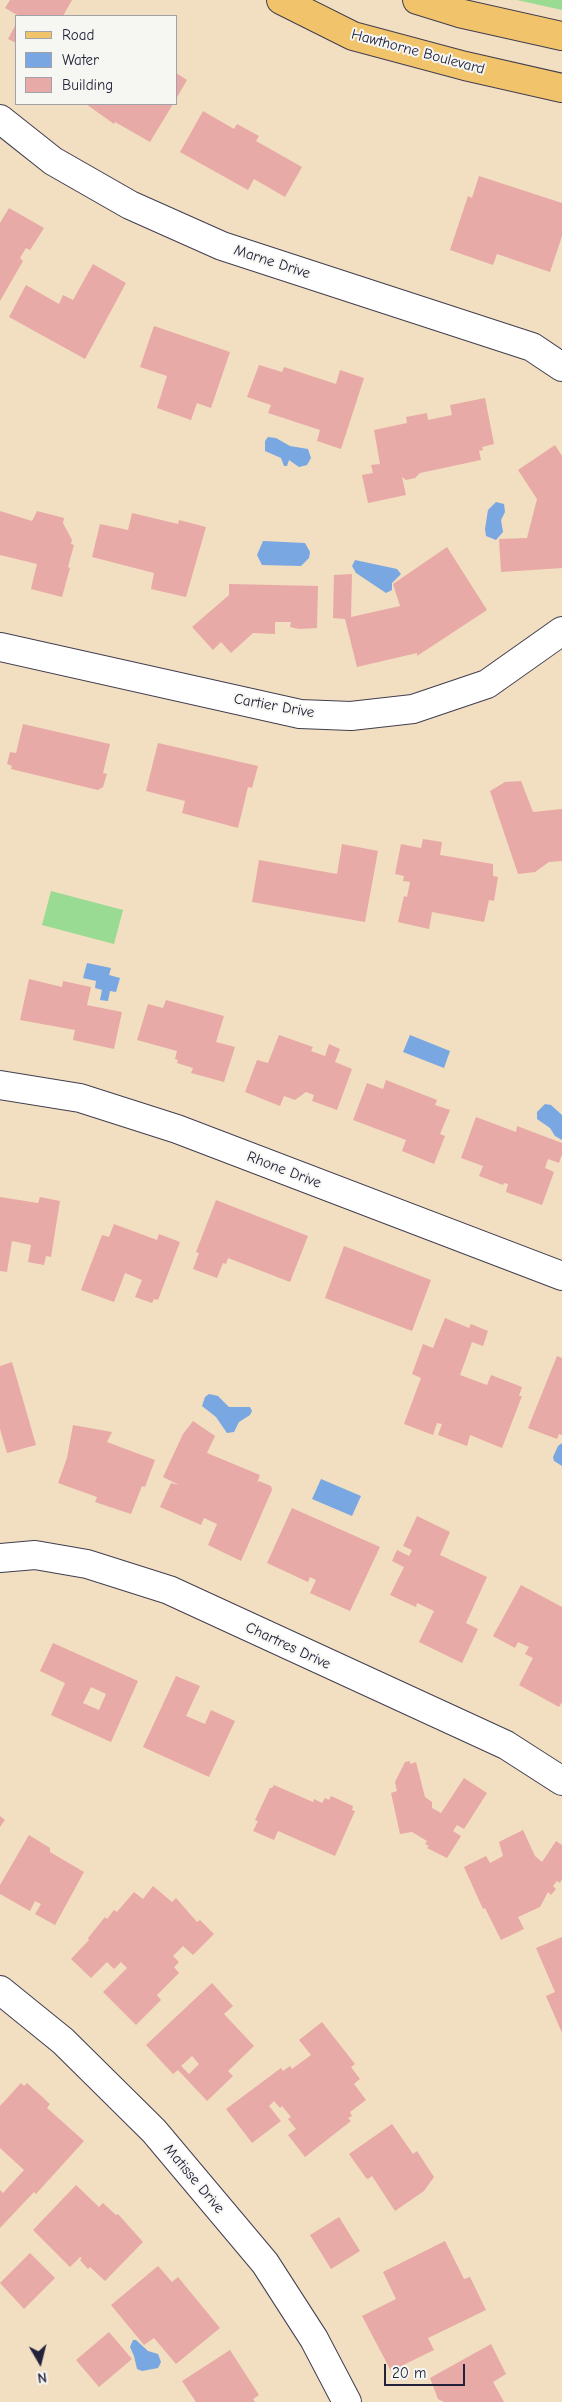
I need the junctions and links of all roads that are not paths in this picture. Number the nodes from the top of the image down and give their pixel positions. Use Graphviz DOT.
graph roads {
  1 [pos="281,0"];
  2 [pos="417,0"];
  3 [pos="562,36"];
  4 [pos="562,88"];
  5 [pos="0,119"];
  6 [pos="562,367"];
  7 [pos="562,631"];
  8 [pos="0,647"];
  9 [pos="0,1086"];
  10 [pos="562,1276"];
  11 [pos="0,1558"];
  12 [pos="562,1782"];
  13 [pos="0,1990"];
  14 [pos="346,2402"];
  1 -- 4 [label="main road, Hawthorne Boulevard"];
  2 -- 3 [label="main road"];
  5 -- 6 [label="street, Marne Drive"];
  7 -- 8 [label="street, Cartier Drive"];
  9 -- 10 [label="street, Rhone Drive"];
  11 -- 12 [label="street, Chartres Drive"];
  13 -- 14 [label="street, Matisse Drive"];
}
